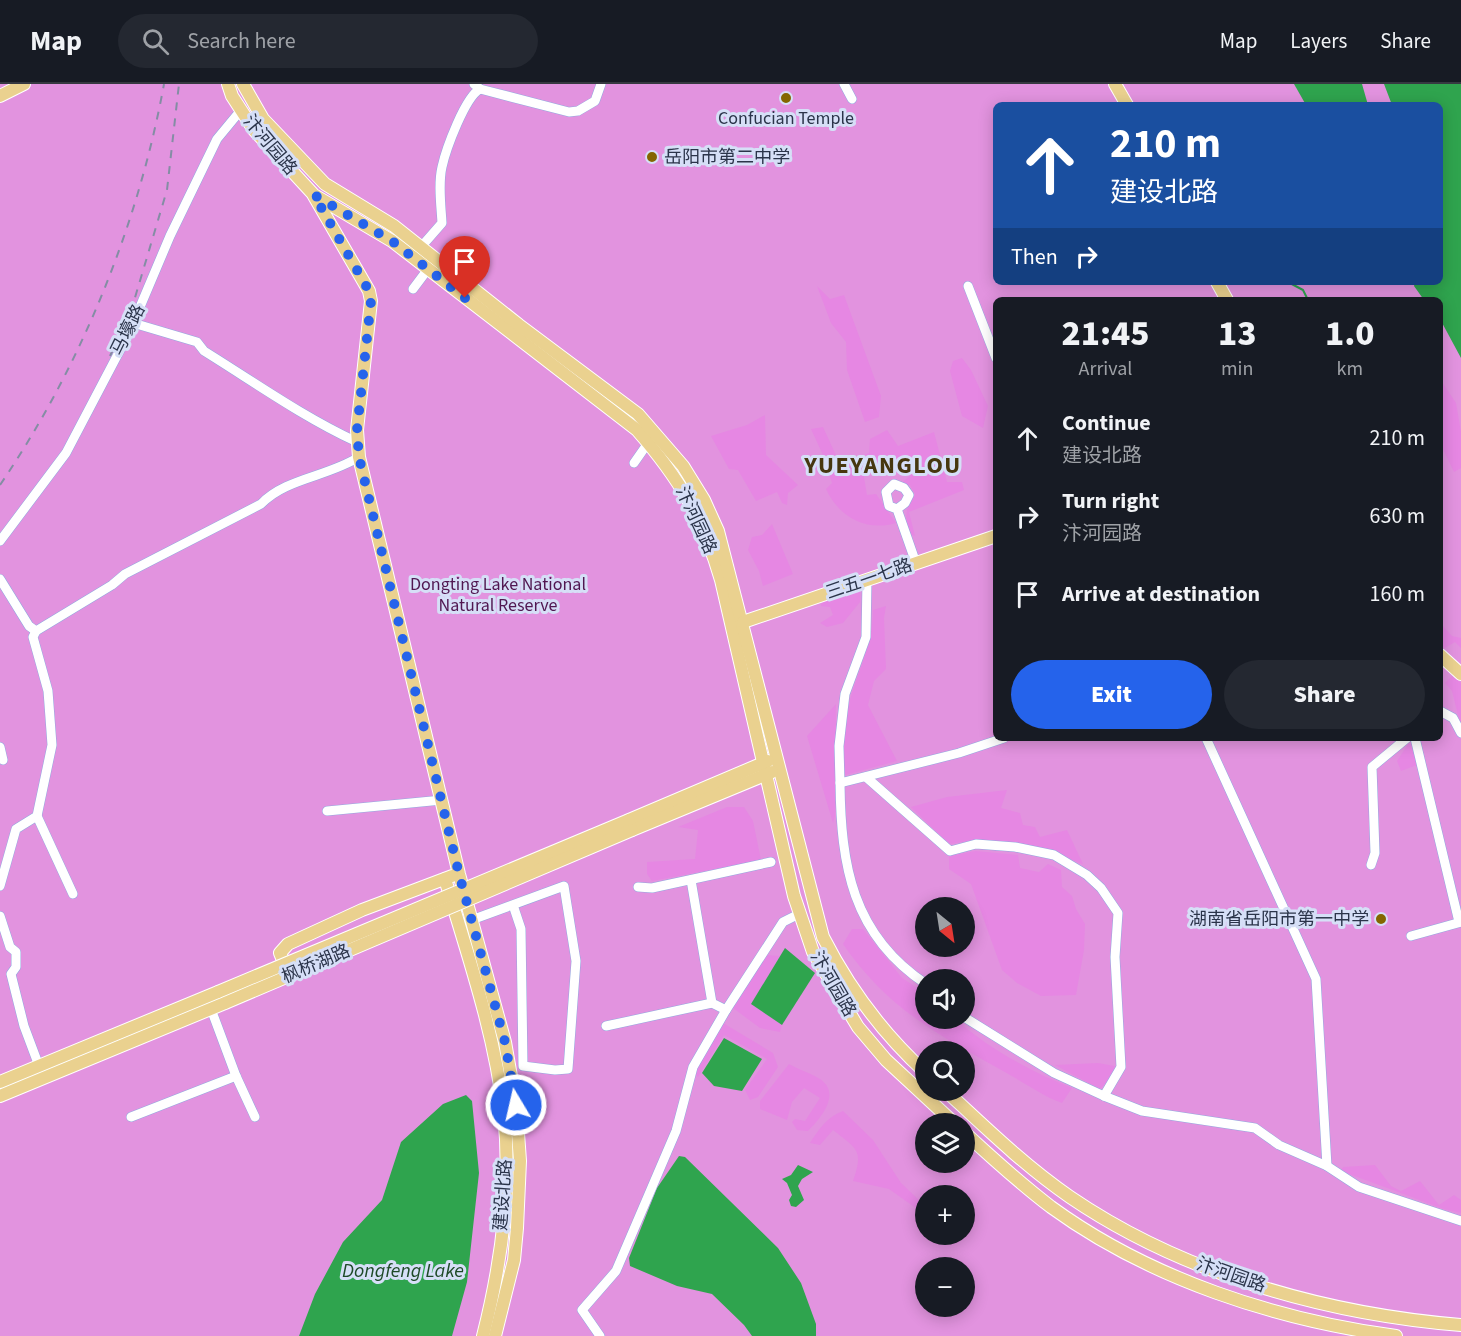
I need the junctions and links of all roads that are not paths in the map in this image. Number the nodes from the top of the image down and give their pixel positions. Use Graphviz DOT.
graph roads {
  1 [pos="24,84"];
  2 [pos="601,84"];
  3 [pos="844,84"];
  4 [pos="1110,84"];
  5 [pos="1115,84"];
  6 [pos="246,87"];
  7 [pos="477,87"];
  8 [pos="230,90"];
  9 [pos="0,96"];
  10 [pos="852,99"];
  11 [pos="1120,102"];
  12 [pos="1125,102"];
  13 [pos="241,110"];
  14 [pos="314,195"];
  15 [pos="421,247"];
  16 [pos="428,269"];
  17 [pos="968,286"];
  18 [pos="413,289"];
  19 [pos="133,323"];
  20 [pos="993,350"];
  21 [pos="357,441"];
  22 [pos="648,443"];
  23 [pos="359,457"];
  24 [pos="634,463"];
  25 [pos="897,509"];
  26 [pos="993,537"];
  27 [pos="0,541"];
  28 [pos="916,563"];
  29 [pos="0,579"];
  30 [pos="867,580"];
  31 [pos="743,622"];
  32 [pos="36,632"];
  33 [pos="1443,651"];
  34 [pos="1443,658"];
  35 [pos="1461,666"];
  36 [pos="754,668"];
  37 [pos="741,671"];
  38 [pos="1461,674"];
  39 [pos="1443,713"];
  40 [pos="1461,733"];
  41 [pos="995,741"];
  42 [pos="1207,741"];
  43 [pos="1403,741"];
  44 [pos="1416,741"];
  45 [pos="0,747"];
  46 [pos="3,760"];
  47 [pos="778,763"];
  48 [pos="764,769"];
  49 [pos="866,777"];
  50 [pos="840,783"];
  51 [pos="442,800"];
  52 [pos="327,811"];
  53 [pos="38,816"];
  54 [pos="631,825"];
  55 [pos="771,862"];
  56 [pos="1371,865"];
  57 [pos="459,874"];
  58 [pos="445,879"];
  59 [pos="692,880"];
  60 [pos="0,886"];
  61 [pos="638,887"];
  62 [pos="73,894"];
  63 [pos="513,905"];
  64 [pos="799,914"];
  65 [pos="0,916"];
  66 [pos="471,920"];
  67 [pos="1460,922"];
  68 [pos="458,925"];
  69 [pos="1411,936"];
  70 [pos="285,965"];
  71 [pos="915,977"];
  72 [pos="222,998"];
  73 [pos="712,1003"];
  74 [pos="211,1009"];
  75 [pos="726,1010"];
  76 [pos="975,1024"];
  77 [pos="606,1026"];
  78 [pos="915,1062"];
  79 [pos="39,1066"];
  80 [pos="236,1076"];
  81 [pos="0,1083"];
  82 [pos="0,1096"];
  83 [pos="1104,1096"];
  84 [pos="957,1101"];
  85 [pos="943,1113"];
  86 [pos="131,1117"];
  87 [pos="255,1117"];
  88 [pos="975,1142"];
  89 [pos="1328,1166"];
  90 [pos="1461,1221"];
  91 [pos="1461,1325"];
  92 [pos="483,1336"];
  93 [pos="495,1336"];
  94 [pos="600,1336"];
  95 [pos="1396,1336"];
  1 -- 9 [label="main road"];
  2 -- 7 [label="street"];
  3 -- 10 [label="street"];
  4 -- 11 [label="main road"];
  5 -- 12 [label="main road"];
  6 -- 15 [label="main road, 汴河园路"];
  7 -- 15 [label="street"];
  8 -- 13 [label="main road, 汴河园路"];
  13 -- 14 [label="main road, 汴河园路"];
  13 -- 19 [label="street, 马壕路"];
  14 -- 16 [label="main road, 汴河园路"];
  14 -- 21 [label="main road"];
  15 -- 31 [label="main road, 汴河园路"];
  16 -- 18 [label="street"];
  16 -- 22 [label="main road, 汴河园路"];
  17 -- 20 [label="street"];
  19 -- 21 [label="street"];
  19 -- 27 [label="street, 马壕路"];
  21 -- 23 [label="main road"];
  22 -- 24 [label="street"];
  22 -- 37 [label="main road, 汴河园路"];
  23 -- 32 [label="street"];
  23 -- 51 [label="main road"];
  25 -- 28 [label="street"];
  26 -- 28 [label="main road, 三五一七路"];
  28 -- 30 [label="main road, 三五一七路"];
  29 -- 32 [label="street"];
  30 -- 31 [label="main road, 三五一七路"];
  30 -- 50 [label="street"];
  31 -- 36 [label="main road, 汴河园路"];
  32 -- 53 [label="street"];
  33 -- 35 [label="main road"];
  34 -- 38 [label="main road"];
  36 -- 37 [label="main road"];
  36 -- 47 [label="main road, 汴河园路"];
  37 -- 48 [label="main road, 汴河园路"];
  39 -- 40 [label="street"];
  41 -- 49 [label="street"];
  42 -- 89 [label="street"];
  43 -- 56 [label="street"];
  44 -- 67 [label="street"];
  45 -- 46 [label="street"];
  47 -- 48 [label="main road"];
  47 -- 78 [label="main road, 汴河园路"];
  48 -- 54 [label="main road"];
  48 -- 64 [label="main road, 汴河园路"];
  49 -- 50 [label="street"];
  49 -- 83 [label="street"];
  50 -- 71 [label="street"];
  51 -- 52 [label="street"];
  51 -- 57 [label="main road"];
  53 -- 60 [label="street"];
  53 -- 62 [label="street"];
  54 -- 70 [label="main road, 枫桥湖路, bridge"];
  54 -- 72 [label="main road, 枫桥湖路, bridge"];
  55 -- 59 [label="street"];
  57 -- 58 [label="main road"];
  57 -- 66 [label="main road"];
  58 -- 68 [label="main road, 建设北路"];
  58 -- 70 [label="main road"];
  59 -- 61 [label="street"];
  59 -- 73 [label="street"];
  63 -- 63 [label="street"];
  63 -- 66 [label="street"];
  64 -- 75 [label="street"];
  64 -- 85 [label="main road, 汴河园路"];
  65 -- 79 [label="street"];
  66 -- 68 [label="street"];
  66 -- 93 [label="main road"];
  67 -- 69 [label="street"];
  68 -- 92 [label="main road, 建设北路"];
  70 -- 72 [label="main road, 枫桥湖路, bridge"];
  72 -- 74 [label="main road, 枫桥湖路"];
  72 -- 79 [label="main road, 枫桥湖路"];
  73 -- 75 [label="street"];
  73 -- 77 [label="street"];
  74 -- 80 [label="street"];
  74 -- 82 [label="main road, 枫桥湖路"];
  75 -- 94 [label="street"];
  76 -- 83 [label="street"];
  79 -- 81 [label="main road, 枫桥湖路"];
  80 -- 86 [label="street"];
  80 -- 87 [label="street"];
  83 -- 89 [label="street"];
  84 -- 91 [label="main road, 汴河园路"];
  88 -- 95 [label="main road, 汴河园路"];
  89 -- 90 [label="street"];
}
